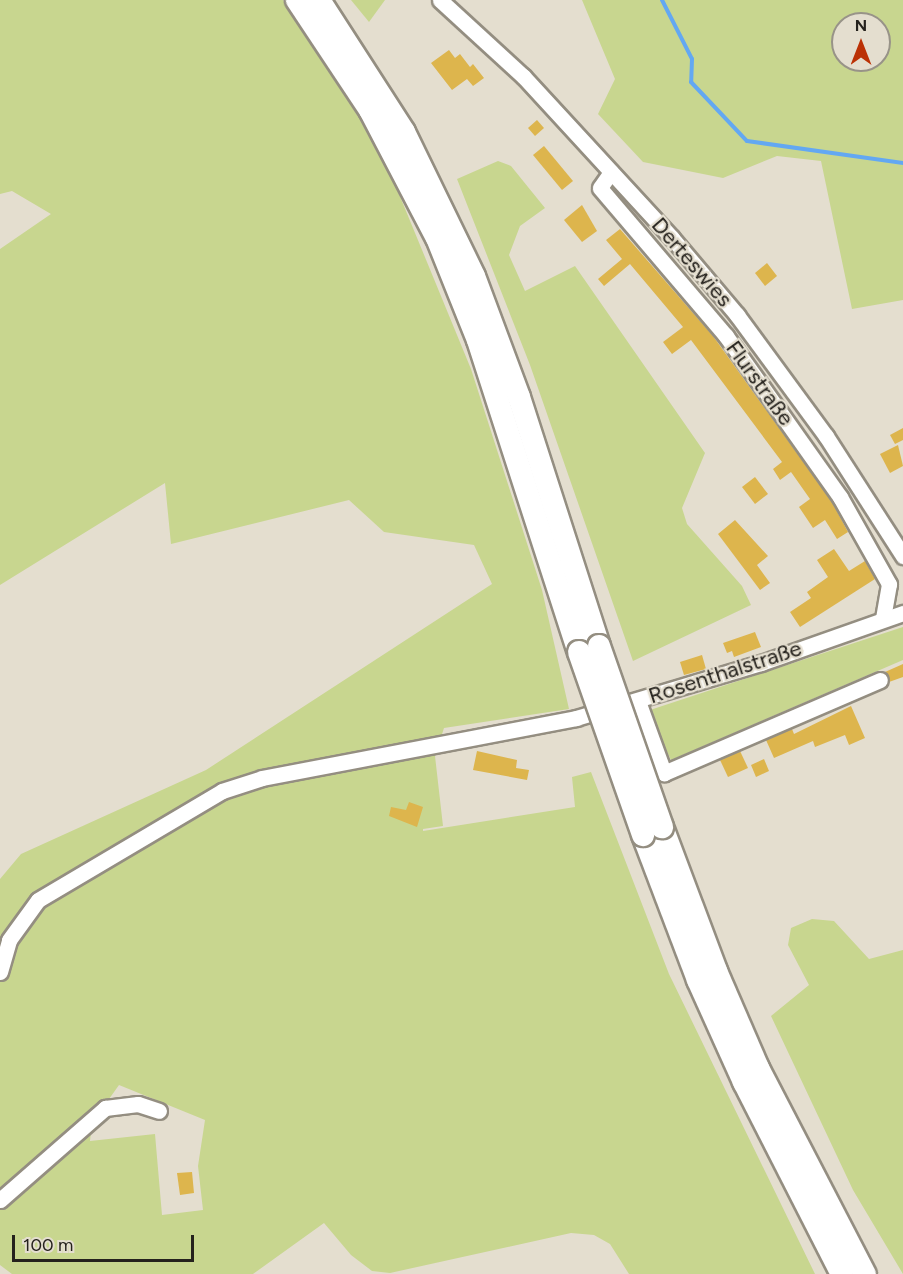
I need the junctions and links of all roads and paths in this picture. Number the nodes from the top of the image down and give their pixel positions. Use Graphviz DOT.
graph roads {
  1 [pos="297,0"];
  2 [pos="319,0"];
  3 [pos="440,0"];
  4 [pos="611,172"];
  5 [pos="903,556"];
  6 [pos="903,613"];
  7 [pos="883,617"];
  8 [pos="589,649"];
  9 [pos="880,680"];
  10 [pos="638,701"];
  11 [pos="652,831"];
  12 [pos="0,972"];
  13 [pos="159,1111"];
  14 [pos="0,1200"];
  15 [pos="842,1274"];
  16 [pos="865,1274"];
  1 -- 8 [label="highway"];
  2 -- 8 [label="highway"];
  3 -- 4 [label="street, Derteswies"];
  4 -- 5 [label="street, Derteswies"];
  4 -- 7 [label="street, Flurstraße"];
  6 -- 7 [label="street, Rosenthalstraße"];
  7 -- 10 [label="street, Rosenthalstraße"];
  8 -- 11 [label="highway, bridge"];
  9 -- 10 [label="street, Rosenthalstraße"];
  10 -- 12 [label="street"];
  11 -- 15 [label="highway"];
  11 -- 16 [label="highway"];
  13 -- 14 [label="street"];
}
